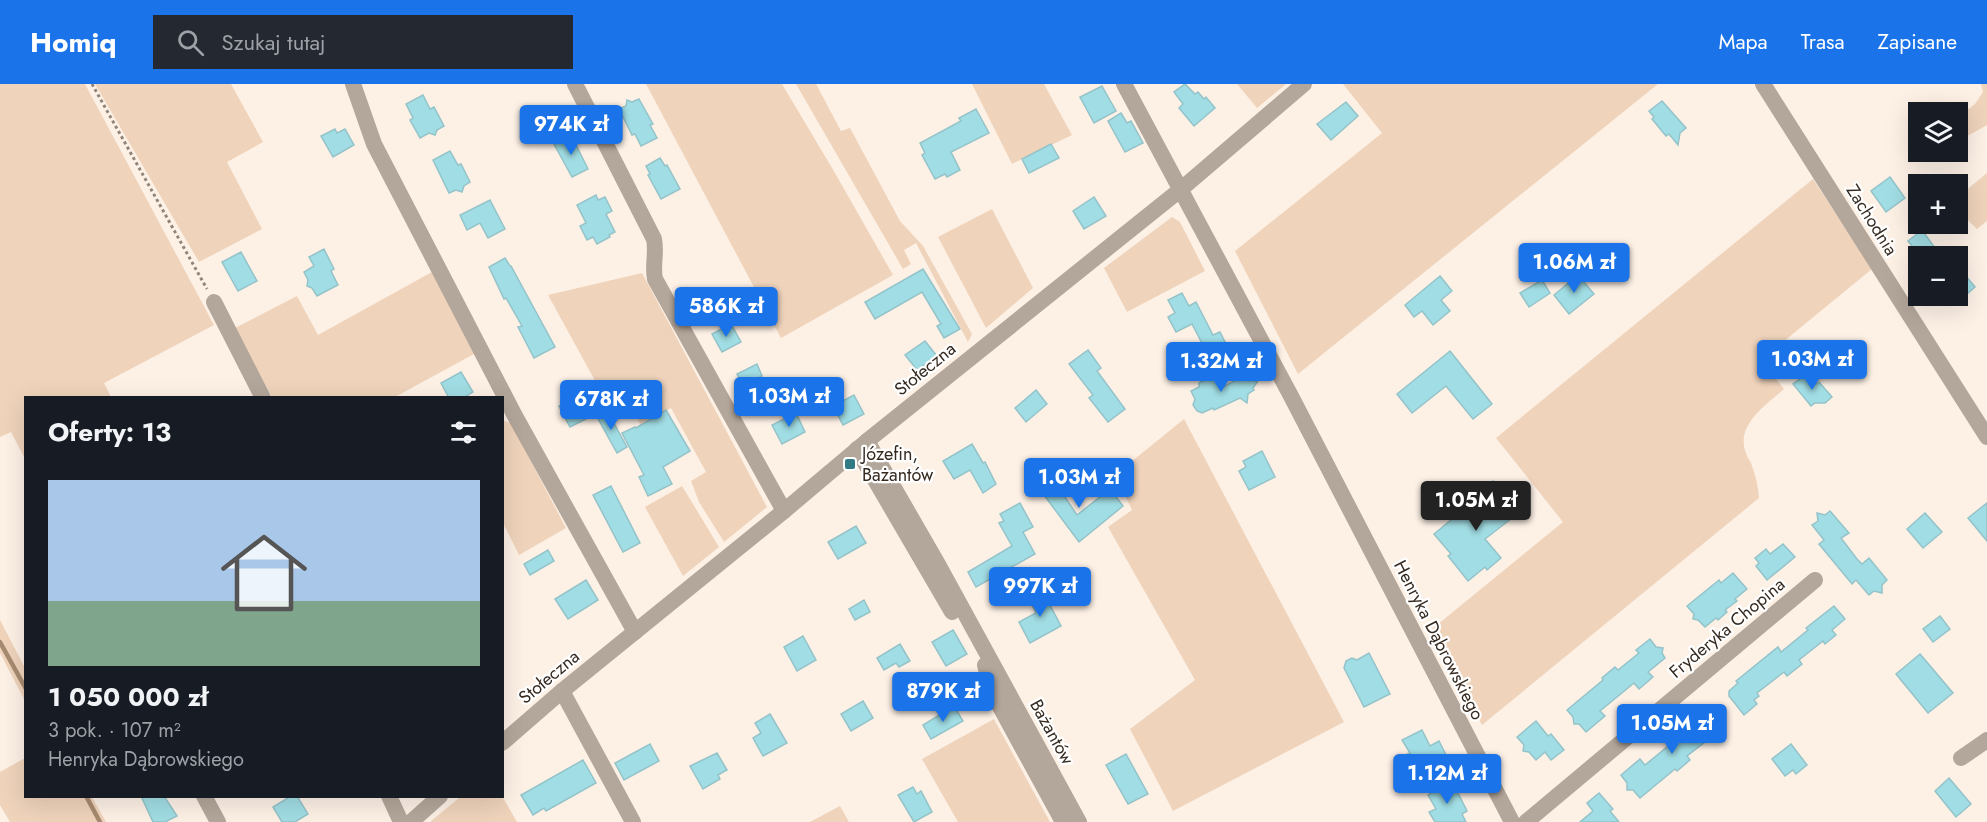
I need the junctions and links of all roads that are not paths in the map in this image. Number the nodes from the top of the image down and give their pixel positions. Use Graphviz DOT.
graph roads {
  1 [pos="353,84"];
  2 [pos="575,84"];
  3 [pos="1124,84"];
  4 [pos="1304,84"];
  5 [pos="1770,87"];
  6 [pos="1179,190"];
  7 [pos="214,302"];
  8 [pos="262,396"];
  9 [pos="1987,437"];
  10 [pos="862,445"];
  11 [pos="784,511"];
  12 [pos="1815,580"];
  13 [pos="635,632"];
  14 [pos="562,691"];
  15 [pos="1987,740"];
  16 [pos="504,741"];
  17 [pos="1961,758"];
  18 [pos="205,798"];
  19 [pos="390,798"];
  20 [pos="438,798"];
  21 [pos="218,822"];
  22 [pos="401,822"];
  23 [pos="411,822"];
  24 [pos="633,822"];
  25 [pos="1063,822"];
  26 [pos="1079,822"];
  27 [pos="1512,822"];
  28 [pos="1526,822"];
  1 -- 13 [label="street"];
  2 -- 11 [label="street"];
  3 -- 6 [label="street, Henryka Dąbrowskiego"];
  4 -- 6 [label="street, Stołeczna"];
  5 -- 9 [label="street, Zachodnia"];
  6 -- 10 [label="street, Stołeczna"];
  6 -- 27 [label="street, Henryka Dąbrowskiego"];
  7 -- 8 [label="street"];
  10 -- 11 [label="street, Stołeczna"];
  10 -- 25 [label="street"];
  10 -- 26 [label="street, Bażantów"];
  11 -- 13 [label="street, Stołeczna"];
  12 -- 28 [label="street, Fryderyka Chopina"];
  13 -- 14 [label="street, Stołeczna"];
  14 -- 16 [label="street, Stołeczna"];
  14 -- 24 [label="street"];
  15 -- 17 [label="street"];
  18 -- 21 [label="street"];
  19 -- 22 [label="street"];
  20 -- 23 [label="street"];
}
